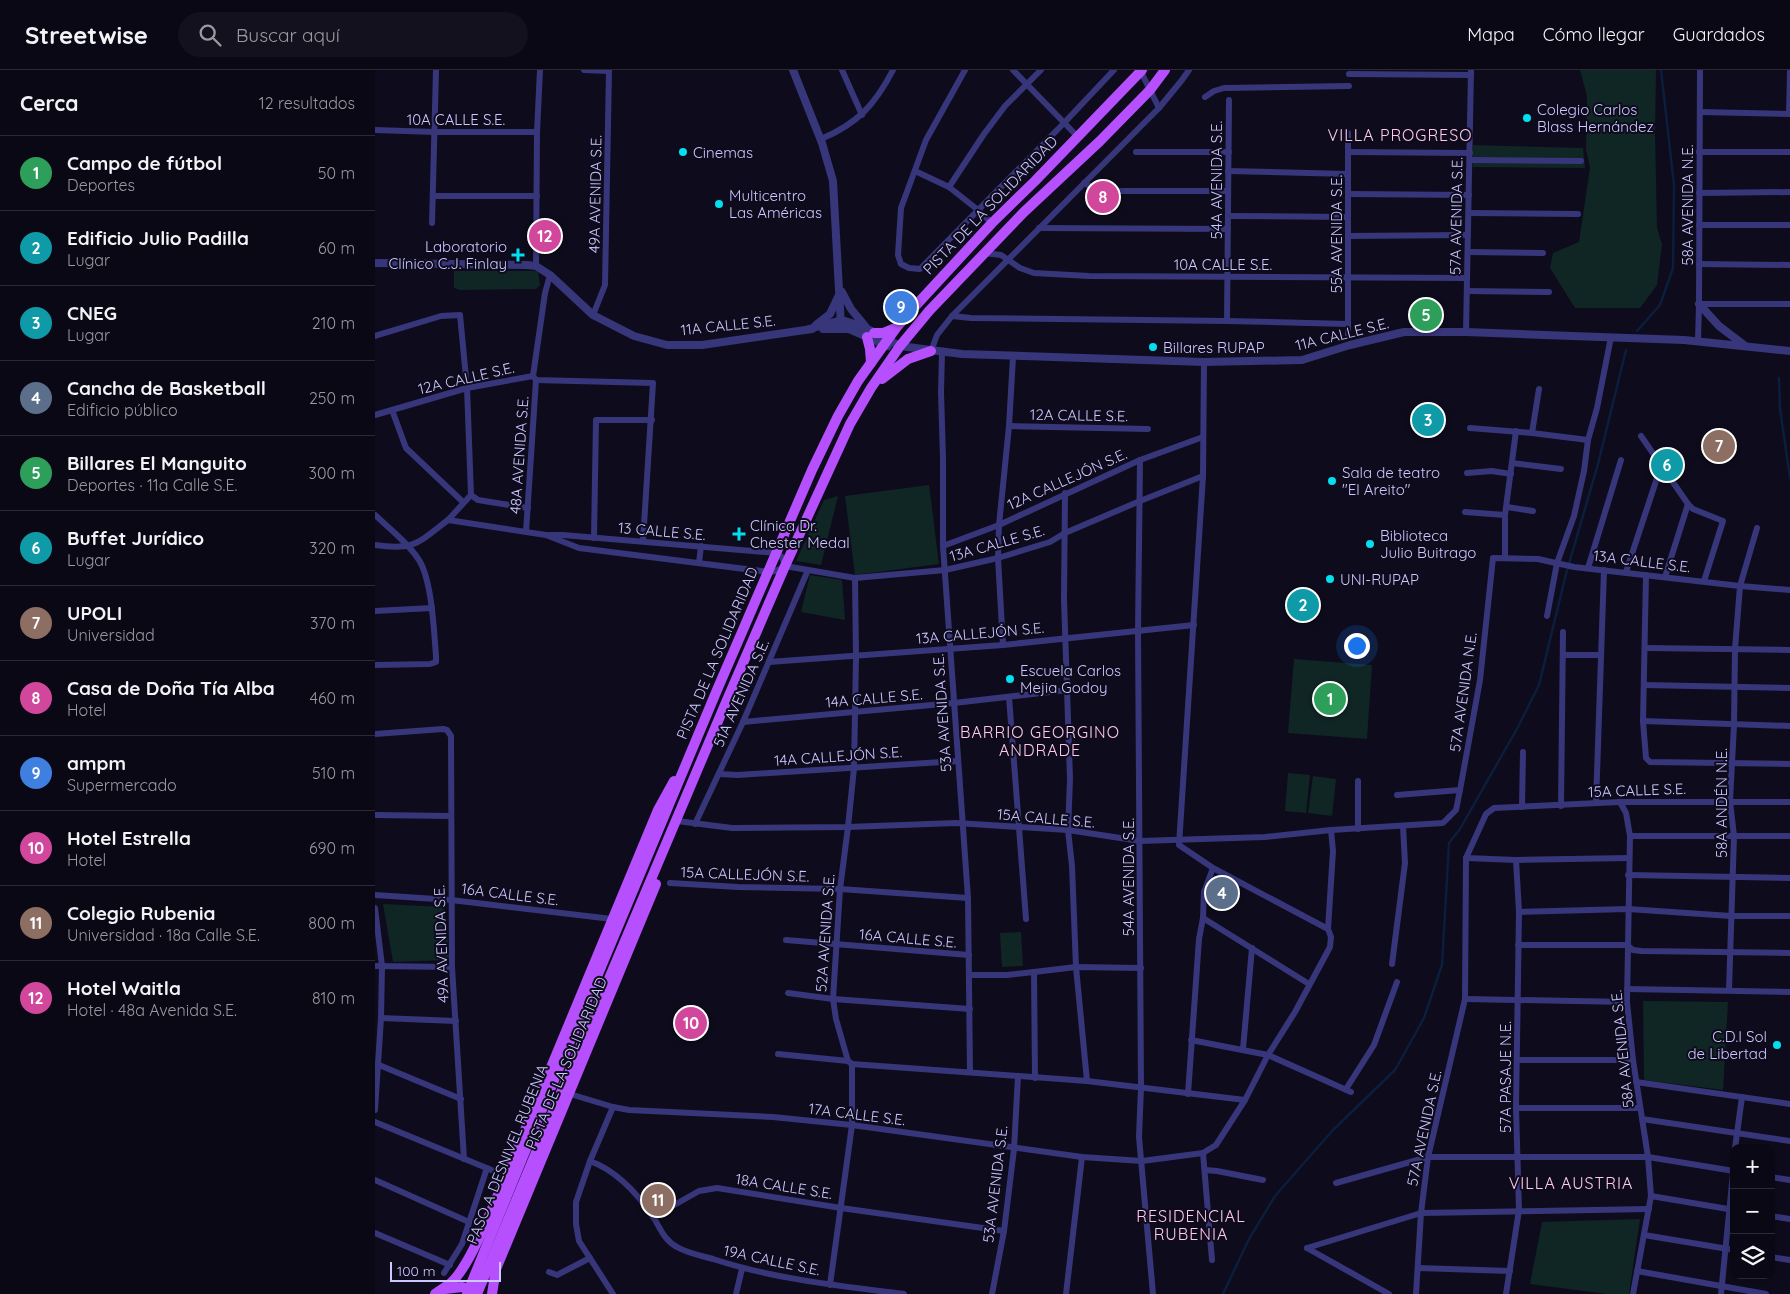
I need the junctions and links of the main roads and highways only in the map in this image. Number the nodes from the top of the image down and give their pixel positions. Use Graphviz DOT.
graph roads {
  1 [pos="1141,70"];
  2 [pos="1165,70"];
  3 [pos="896,328"];
  4 [pos="931,351"];
  5 [pos="871,362"];
  6 [pos="871,388"];
  7 [pos="683,771"];
  8 [pos="667,842"];
  9 [pos="565,1053"];
  10 [pos="575,1059"];
  11 [pos="435,1294"];
  12 [pos="467,1294"];
  13 [pos="478,1294"];
  14 [pos="492,1294"];
  1 -- 3 [label="main road, PISTA DE LA SOLIDARIDAD"];
  2 -- 6 [label="main road, PISTA DE LA SOLIDARIDAD"];
  3 -- 5 [label="main road, PISTA DE LA SOLIDARIDAD"];
  3 -- 5 [label="main road"];
  4 -- 6 [label="main road"];
  5 -- 7 [label="main road, PISTA DE LA SOLIDARIDAD"];
  6 -- 8 [label="main road, PISTA DE LA SOLIDARIDAD"];
  7 -- 9 [label="main road, PISTA DE LA SOLIDARIDAD"];
  7 -- 11 [label="main road, PISTA DE LA SOLIDARIDAD"];
  8 -- 10 [label="main road, PISTA DE LA SOLIDARIDAD"];
  8 -- 14 [label="main road, PISTA DE LA SOLIDARIDAD"];
  9 -- 12 [label="main road, PASO A DESNIVEL RUBENIA, bridge"];
  10 -- 13 [label="main road, PASO A DESNIVEL RUBENIA, bridge"];
  11 -- 13 [label="main road"];
}
